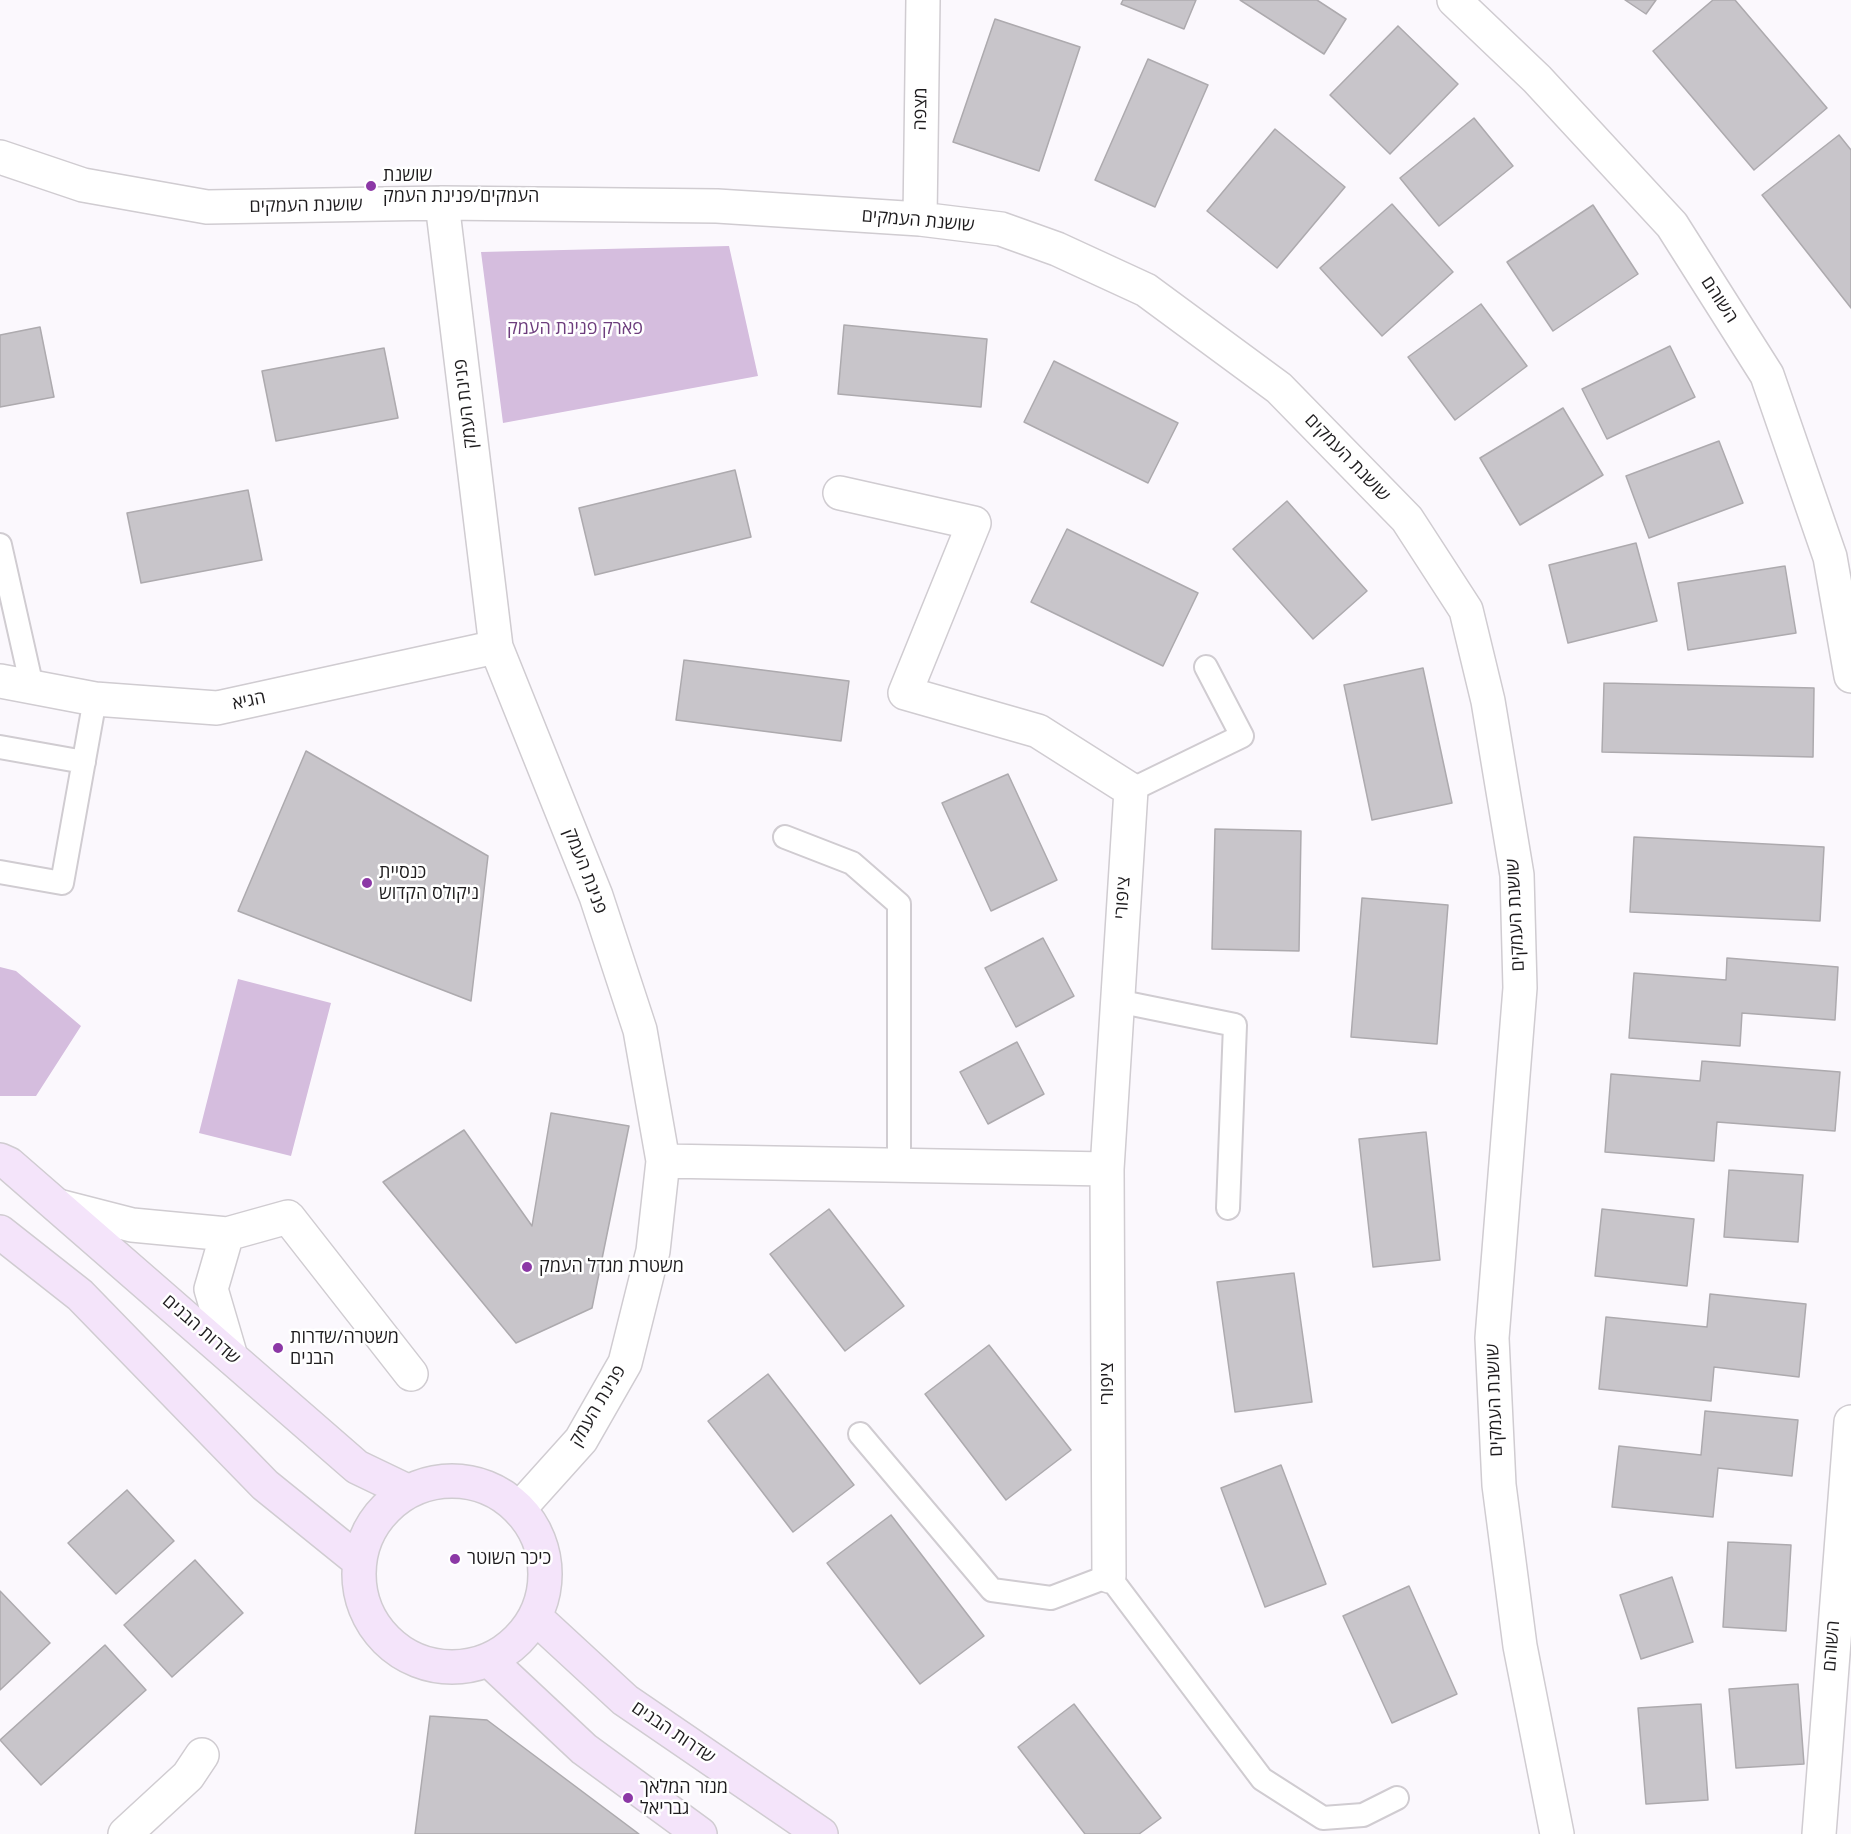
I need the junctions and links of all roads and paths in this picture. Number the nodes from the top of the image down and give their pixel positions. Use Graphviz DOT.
graph roads {
  1 [pos="923,0"];
  2 [pos="1454,0"];
  3 [pos="0,157"];
  4 [pos="442,203"];
  5 [pos="920,219"];
  6 [pos="840,494"];
  7 [pos="0,545"];
  8 [pos="496,647"];
  9 [pos="1206,667"];
  10 [pos="1851,676"];
  11 [pos="0,681"];
  12 [pos="32,687"];
  13 [pos="95,699"];
  14 [pos="0,747"];
  15 [pos="84,762"];
  16 [pos="1131,790"];
  17 [pos="785,837"];
  18 [pos="0,872"];
  19 [pos="1117,1002"];
  20 [pos="0,1160"];
  21 [pos="663,1161"];
  22 [pos="899,1163"];
  23 [pos="1107,1169"];
  24 [pos="58,1206"];
  25 [pos="1227,1208"];
  26 [pos="0,1233"];
  27 [pos="227,1234"];
  28 [pos="231,1358"];
  29 [pos="411,1374"];
  30 [pos="1851,1422"];
  31 [pos="860,1434"];
  32 [pos="407,1491"];
  33 [pos="519,1509"];
  34 [pos="359,1561"];
  35 [pos="1109,1576"];
  36 [pos="536,1617"];
  37 [pos="489,1660"];
  38 [pos="202,1755"];
  39 [pos="1397,1798"];
  40 [pos="125,1834"];
  41 [pos="700,1834"];
  42 [pos="821,1834"];
  43 [pos="1557,1834"];
  44 [pos="1819,1834"];
  1 -- 5 [label="street, מצפה"];
  2 -- 10 [label="street, השוהם"];
  3 -- 4 [label="street, שושנת העמקים"];
  4 -- 5 [label="street, שושנת העמקים"];
  4 -- 8 [label="street, פנינת העמק"];
  5 -- 43 [label="street, שושנת העמקים"];
  6 -- 16 [label="street"];
  7 -- 12 [label="lane"];
  8 -- 13 [label="street, הגיא"];
  8 -- 21 [label="street, פנינת העמק"];
  9 -- 16 [label="lane"];
  11 -- 12 [label="street, הגיא"];
  12 -- 13 [label="street, הגיא"];
  13 -- 15 [label="lane"];
  14 -- 15 [label="lane"];
  15 -- 18 [label="lane"];
  16 -- 19 [label="street, ציפורי"];
  17 -- 22 [label="lane"];
  19 -- 23 [label="street, ציפורי"];
  19 -- 25 [label="lane"];
  20 -- 24 [label="main road, שדרות הבנים"];
  21 -- 22 [label="street"];
  21 -- 33 [label="street, פנינת העמק"];
  22 -- 23 [label="street"];
  23 -- 35 [label="street, ציפורי"];
  24 -- 27 [label="street"];
  24 -- 28 [label="main road, שדרות הבנים"];
  26 -- 34 [label="main road"];
  27 -- 28 [label="street"];
  27 -- 29 [label="street"];
  28 -- 32 [label="main road, שדרות הבנים"];
  30 -- 44 [label="street, השוהם"];
  31 -- 35 [label="lane"];
  32 -- 33 [label="main road"];
  32 -- 34 [label="main road"];
  33 -- 36 [label="main road"];
  34 -- 37 [label="main road"];
  35 -- 39 [label="lane"];
  36 -- 37 [label="main road"];
  36 -- 42 [label="main road, שדרות הבנים"];
  37 -- 41 [label="main road"];
  38 -- 40 [label="street"];
}
